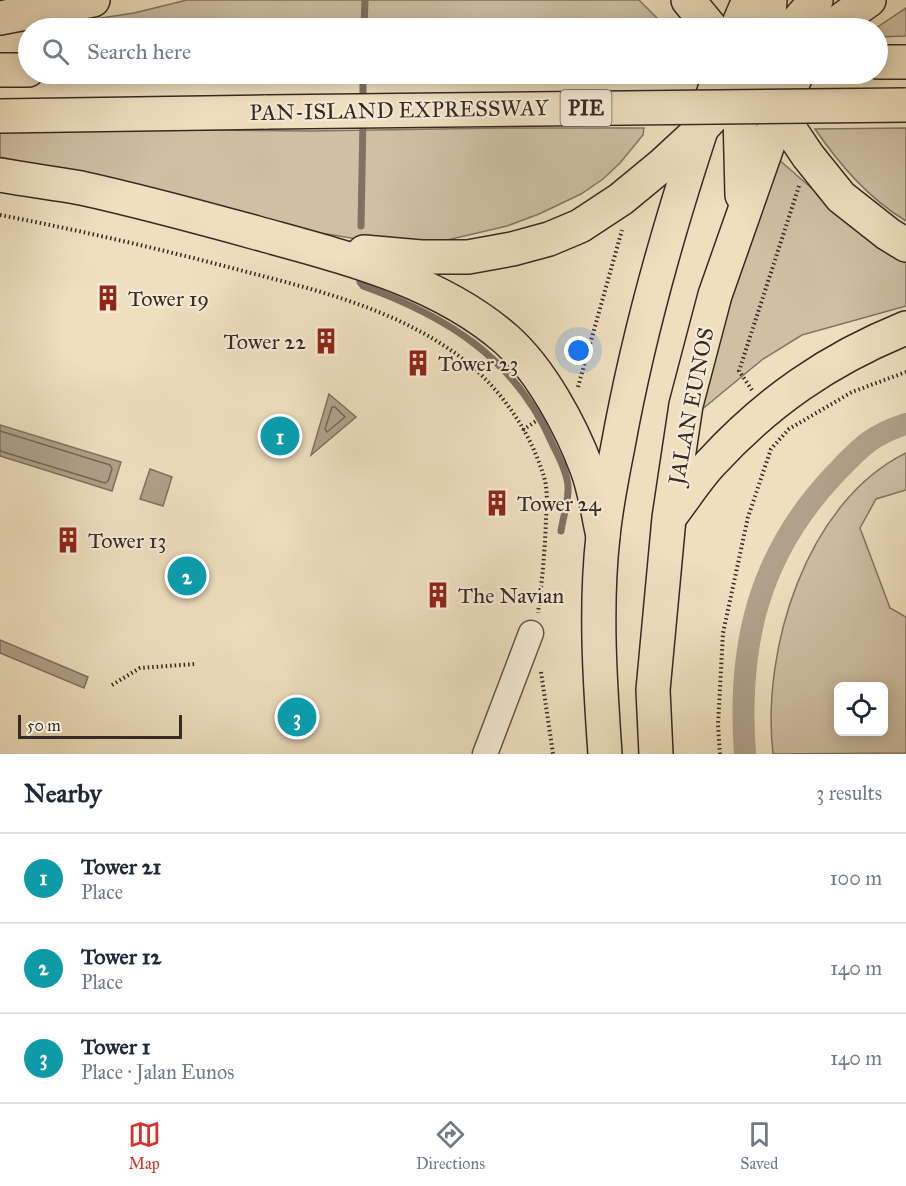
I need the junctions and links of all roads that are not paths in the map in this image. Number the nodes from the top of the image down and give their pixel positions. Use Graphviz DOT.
graph roads {
  1 [pos="93,0"];
  2 [pos="688,0"];
  3 [pos="749,0"];
  4 [pos="770,0"];
  5 [pos="816,0"];
  6 [pos="830,0"];
  7 [pos="869,0"];
  8 [pos="0,18"];
  9 [pos="703,18"];
  10 [pos="741,18"];
  11 [pos="769,18"];
  12 [pos="801,18"];
  13 [pos="822,18"];
  14 [pos="844,18"];
  15 [pos="888,62"];
  16 [pos="906,62"];
  17 [pos="0,70"];
  18 [pos="18,70"];
  19 [pos="758,84"];
  20 [pos="906,105"];
  21 [pos="0,116"];
  22 [pos="700,130"];
  23 [pos="0,176"];
  24 [pos="676,209"];
  25 [pos="906,245"];
  26 [pos="311,248"];
  27 [pos="906,328"];
  28 [pos="669,518"];
  29 [pos="603,536"];
  30 [pos="534,626"];
  31 [pos="485,754"];
  32 [pos="605,754"];
  33 [pos="656,754"];
  1 -- 8 [label="highway"];
  2 -- 9 [label="highway"];
  3 -- 10 [label="highway"];
  4 -- 11 [label="highway"];
  5 -- 12 [label="highway"];
  6 -- 13 [label="highway"];
  7 -- 14 [label="highway"];
  15 -- 16 [label="highway"];
  17 -- 18 [label="highway"];
  19 -- 22 [label="highway"];
  19 -- 24 [label="highway"];
  19 -- 25 [label="highway"];
  19 -- 28 [label="highway, JALAN EUNOS"];
  20 -- 21 [label="highway, PAN-ISLAND EXPRESSWAY / PIE, bridge"];
  22 -- 24 [label="highway"];
  22 -- 26 [label="highway"];
  23 -- 26 [label="highway"];
  24 -- 29 [label="highway"];
  26 -- 29 [label="highway"];
  27 -- 28 [label="highway"];
  28 -- 33 [label="highway, JALAN EUNOS"];
  29 -- 32 [label="highway"];
  30 -- 31 [label="street"];
}
